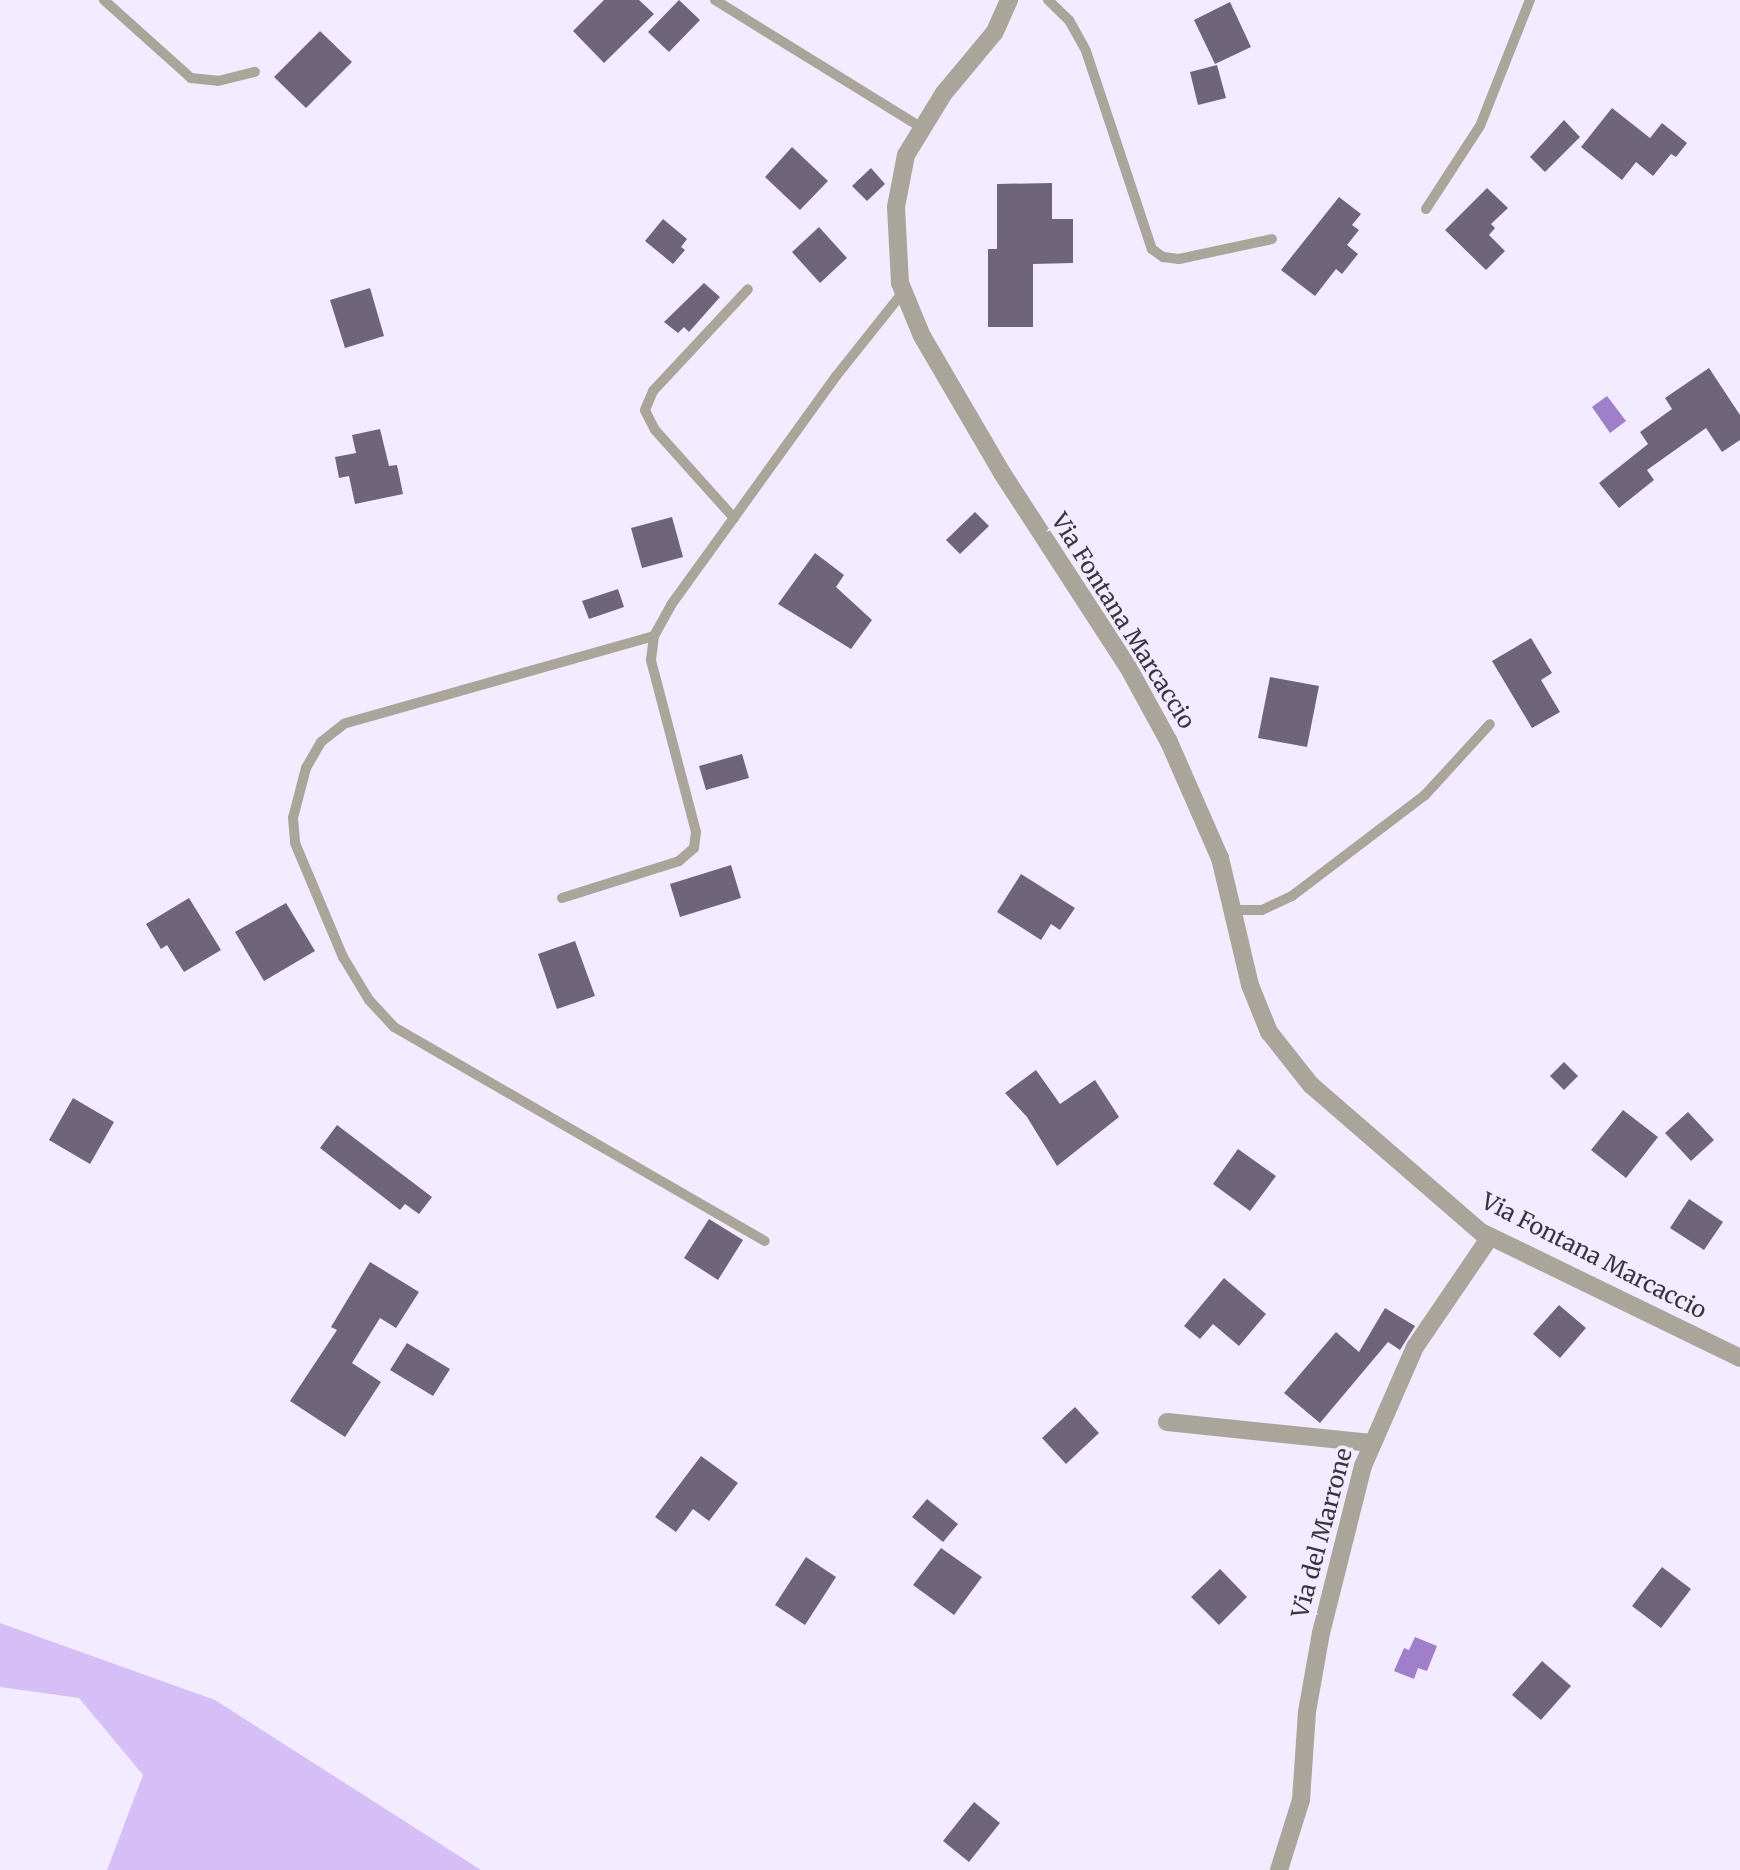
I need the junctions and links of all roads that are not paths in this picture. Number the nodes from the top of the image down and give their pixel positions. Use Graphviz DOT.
graph roads {
  1 [pos="104,0"];
  2 [pos="715,0"];
  3 [pos="1009,0"];
  4 [pos="1048,0"];
  5 [pos="1530,0"];
  6 [pos="255,72"];
  7 [pos="921,127"];
  8 [pos="1426,209"];
  9 [pos="1272,239"];
  10 [pos="748,289"];
  11 [pos="903,292"];
  12 [pos="734,518"];
  13 [pos="654,636"];
  14 [pos="1490,724"];
  15 [pos="562,898"];
  16 [pos="1235,910"];
  17 [pos="1490,1237"];
  18 [pos="765,1241"];
  19 [pos="1740,1358"];
  20 [pos="1167,1422"];
  21 [pos="1371,1443"];
  22 [pos="1279,1870"];
  1 -- 6 [label="lane"];
  2 -- 7 [label="lane"];
  3 -- 7 [label="street, Via Fontana Marcaccio"];
  4 -- 9 [label="lane"];
  5 -- 8 [label="lane"];
  7 -- 11 [label="street, Via Fontana Marcaccio"];
  10 -- 12 [label="lane"];
  11 -- 12 [label="lane"];
  11 -- 16 [label="street, Via Fontana Marcaccio"];
  12 -- 13 [label="lane"];
  13 -- 15 [label="lane"];
  13 -- 18 [label="lane"];
  14 -- 16 [label="lane"];
  16 -- 17 [label="street, Via Fontana Marcaccio"];
  17 -- 19 [label="street, Via Fontana Marcaccio"];
  17 -- 21 [label="street, Via del Marrone"];
  20 -- 21 [label="street"];
  21 -- 22 [label="street, Via del Marrone"];
}
